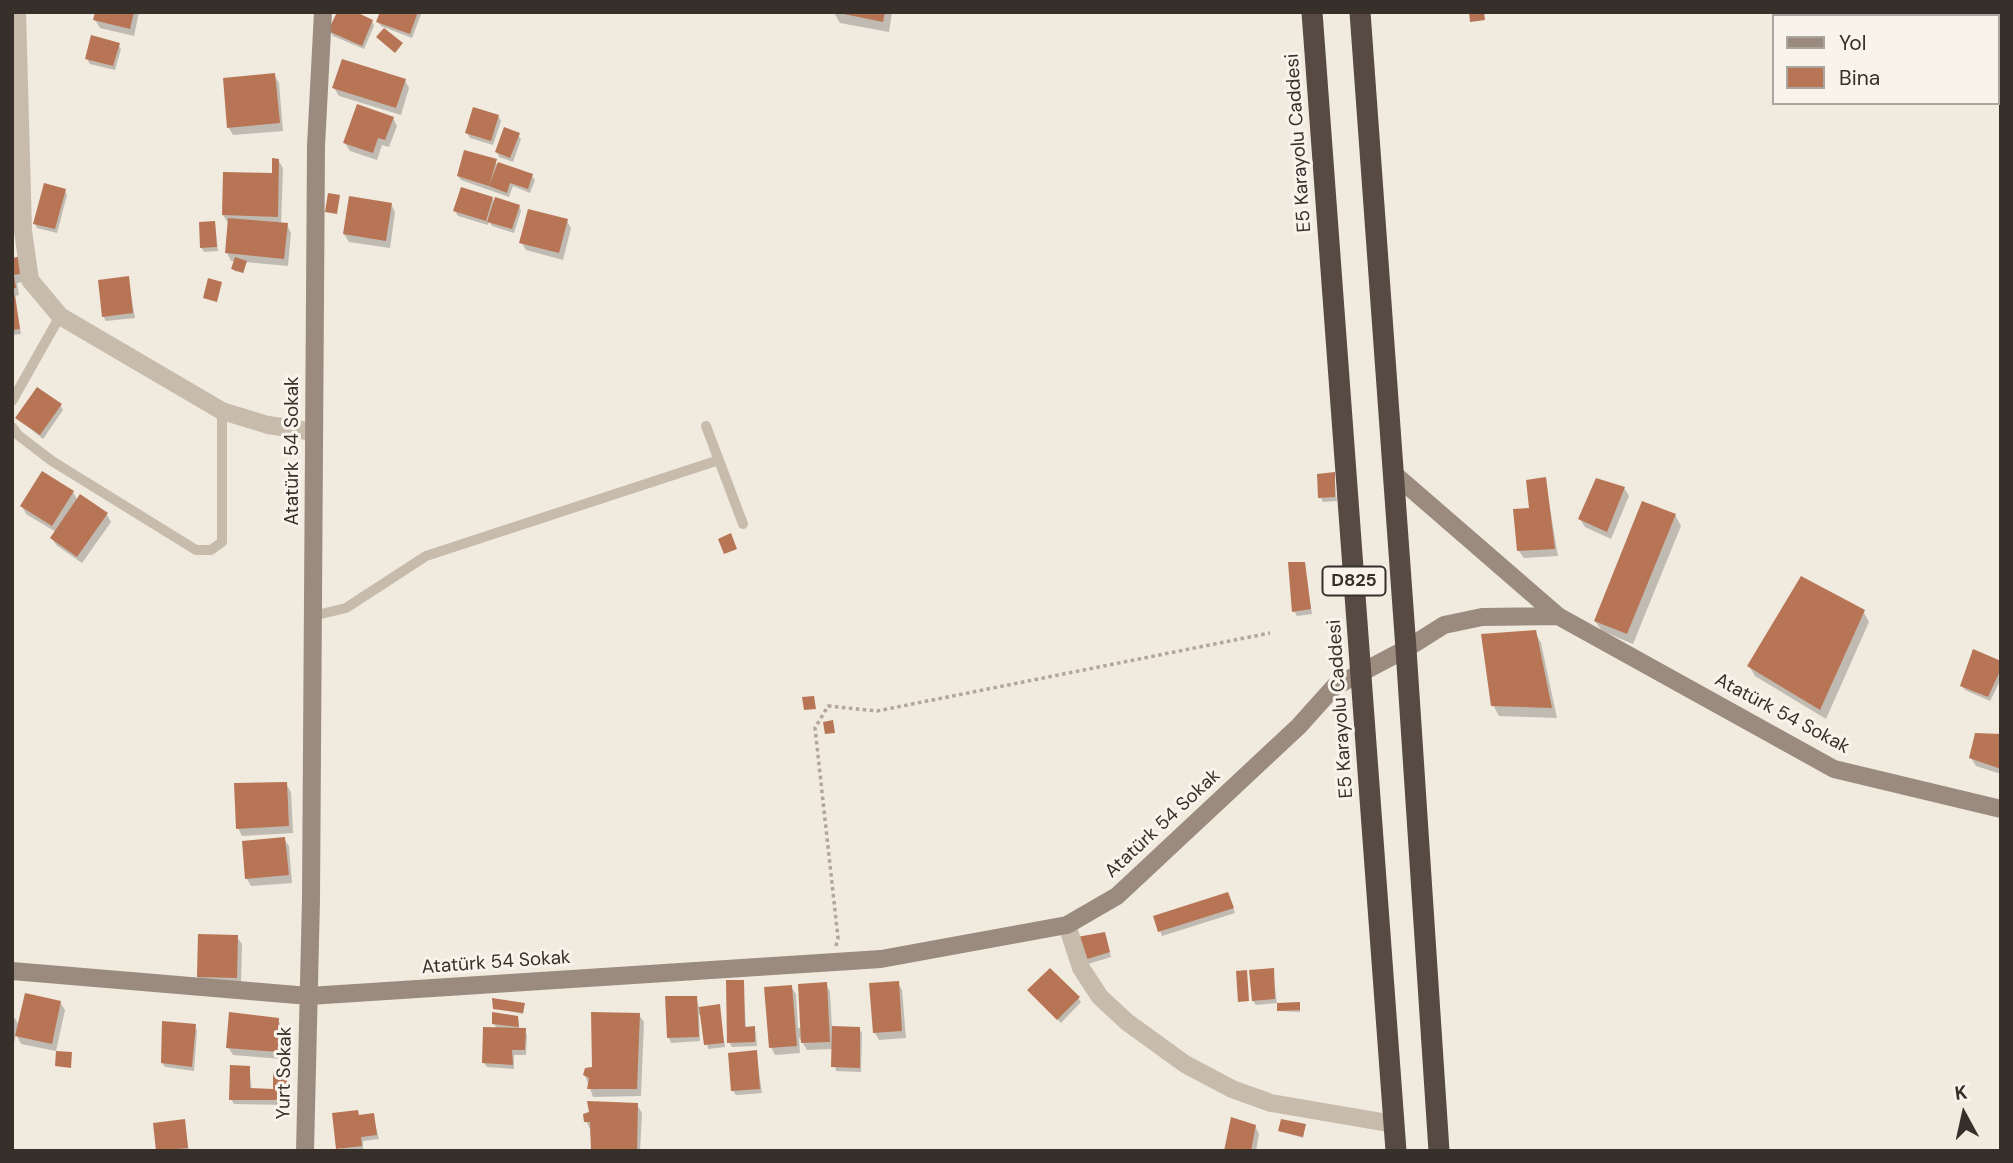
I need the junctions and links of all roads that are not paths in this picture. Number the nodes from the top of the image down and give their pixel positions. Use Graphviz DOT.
graph roads {
  1 [pos="17,12"];
  2 [pos="323,12"];
  3 [pos="1312,12"];
  4 [pos="1360,12"];
  5 [pos="60,316"];
  6 [pos="12,401"];
  7 [pos="222,411"];
  8 [pos="705,426"];
  9 [pos="12,427"];
  10 [pos="314,432"];
  11 [pos="719,460"];
  12 [pos="1394,473"];
  13 [pos="743,524"];
  14 [pos="1558,616"];
  15 [pos="313,617"];
  16 [pos="1406,649"];
  17 [pos="1361,671"];
  18 [pos="2001,809"];
  19 [pos="1067,925"];
  20 [pos="12,971"];
  21 [pos="309,996"];
  22 [pos="1394,1124"];
  23 [pos="1444,1150"];
  24 [pos="305,1151"];
  25 [pos="1396,1151"];
  1 -- 5 [label="street"];
  2 -- 10 [label="street, Atatürk 54 Sokak"];
  3 -- 17 [label="highway, E5 Karayolu Caddesi / D825"];
  4 -- 12 [label="highway, D825"];
  5 -- 6 [label="lane"];
  5 -- 7 [label="street"];
  7 -- 9 [label="lane"];
  7 -- 10 [label="street"];
  8 -- 11 [label="lane"];
  10 -- 15 [label="street, Atatürk 54 Sokak"];
  11 -- 13 [label="lane"];
  11 -- 15 [label="lane"];
  12 -- 14 [label="street, Atatürk 54 Sokak"];
  12 -- 16 [label="highway, D825"];
  14 -- 16 [label="street, Atatürk 54 Sokak"];
  14 -- 18 [label="street, Atatürk 54 Sokak"];
  15 -- 21 [label="street, Atatürk 54 Sokak"];
  16 -- 17 [label="street, Atatürk 54 Sokak"];
  16 -- 23 [label="highway, D825"];
  17 -- 19 [label="street, Atatürk 54 Sokak"];
  17 -- 22 [label="highway, E5 Karayolu Caddesi / D825"];
  19 -- 21 [label="street, Atatürk 54 Sokak"];
  19 -- 22 [label="street"];
  20 -- 21 [label="street"];
  21 -- 24 [label="street, Yurt Sokak"];
  22 -- 25 [label="highway, E5 Karayolu Caddesi / D825"];
}
